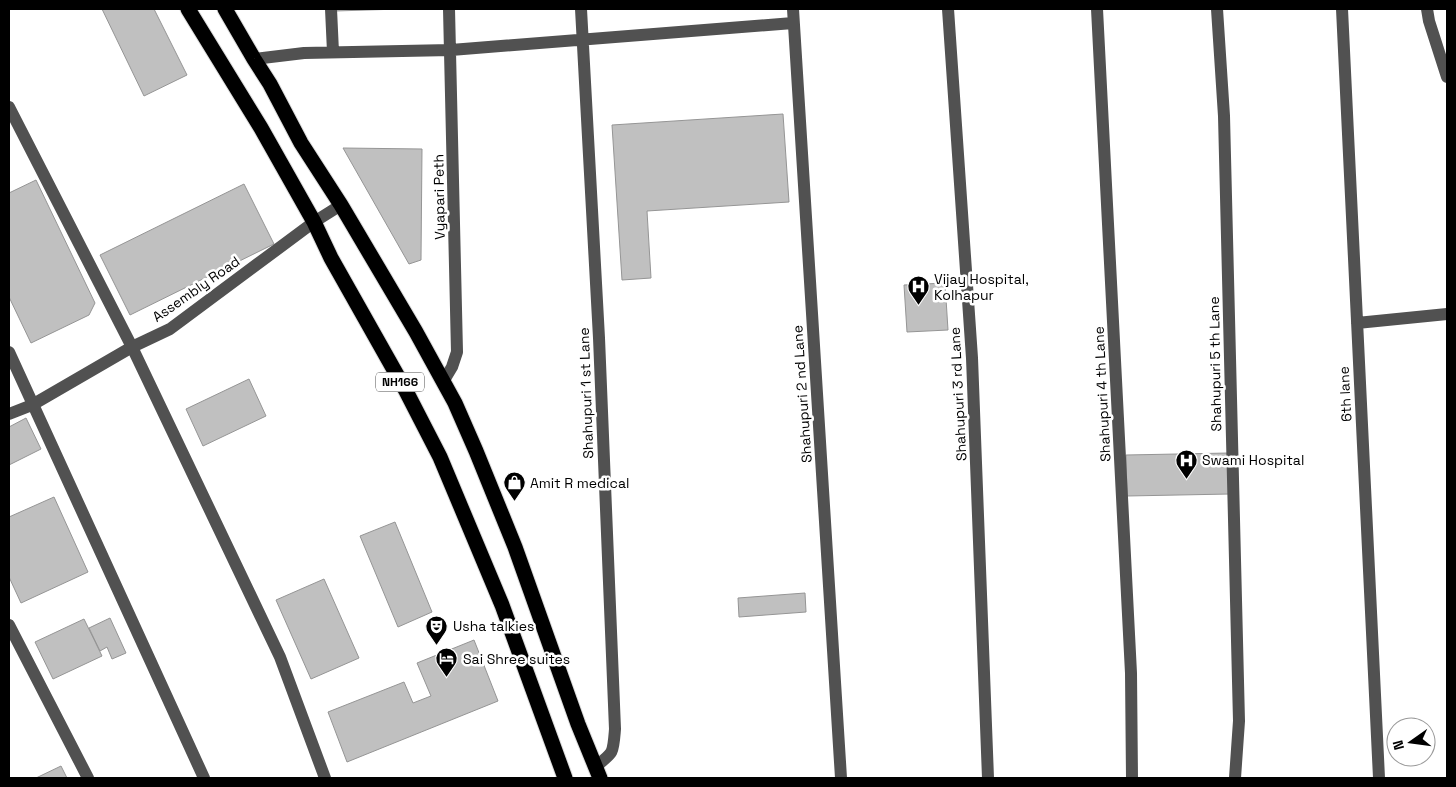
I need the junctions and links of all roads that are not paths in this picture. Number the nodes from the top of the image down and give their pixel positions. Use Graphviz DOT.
graph roads {
  1 [pos="188,9"];
  2 [pos="225,9"];
  3 [pos="330,9"];
  4 [pos="449,9"];
  5 [pos="581,9"];
  6 [pos="793,9"];
  7 [pos="948,9"];
  8 [pos="1097,9"];
  9 [pos="1217,9"];
  10 [pos="1342,9"];
  11 [pos="1427,9"];
  12 [pos="793,23"];
  13 [pos="583,39"];
  14 [pos="451,50"];
  15 [pos="333,52"];
  16 [pos="254,59"];
  17 [pos="1447,77"];
  18 [pos="9,107"];
  19 [pos="341,205"];
  20 [pos="314,222"];
  21 [pos="1447,314"];
  22 [pos="1356,323"];
  23 [pos="132,348"];
  24 [pos="9,352"];
  25 [pos="443,382"];
  26 [pos="32,405"];
  27 [pos="9,414"];
  28 [pos="9,625"];
  29 [pos="597,773"];
  30 [pos="88,778"];
  31 [pos="204,778"];
  32 [pos="325,778"];
  33 [pos="565,778"];
  34 [pos="841,778"];
  35 [pos="988,778"];
  36 [pos="1132,778"];
  37 [pos="1235,778"];
  38 [pos="1378,778"];
  1 -- 20 [label="highway, NH166"];
  2 -- 16 [label="highway, NH166"];
  3 -- 15 [label="street"];
  4 -- 14 [label="street, Vyapari Peth"];
  5 -- 13 [label="street, Shahupuri 1 st Lane"];
  6 -- 12 [label="street, Shahupuri 2 nd Lane"];
  7 -- 35 [label="street, Shahupuri 3 rd Lane"];
  8 -- 36 [label="street, Shahupuri 4 th Lane"];
  9 -- 37 [label="street, Shahupuri 5 th Lane"];
  10 -- 22 [label="street, 6th lane"];
  11 -- 17 [label="street"];
  12 -- 13 [label="street"];
  12 -- 34 [label="street, Shahupuri 2 nd Lane"];
  13 -- 14 [label="street"];
  13 -- 29 [label="street, Shahupuri 1 st Lane"];
  14 -- 15 [label="street"];
  14 -- 25 [label="street, Vyapari Peth"];
  15 -- 16 [label="street"];
  16 -- 19 [label="highway, NH166"];
  18 -- 23 [label="street"];
  19 -- 20 [label="street, Assembly Road"];
  19 -- 25 [label="highway, NH166"];
  20 -- 23 [label="street, Assembly Road"];
  20 -- 33 [label="highway, NH166"];
  21 -- 22 [label="street"];
  22 -- 38 [label="street, 6th lane"];
  23 -- 26 [label="street, Assembly Road"];
  23 -- 32 [label="street"];
  24 -- 26 [label="street"];
  25 -- 29 [label="highway, NH166"];
  26 -- 27 [label="street, Assembly Road"];
  26 -- 31 [label="street"];
  28 -- 30 [label="street"];
}
